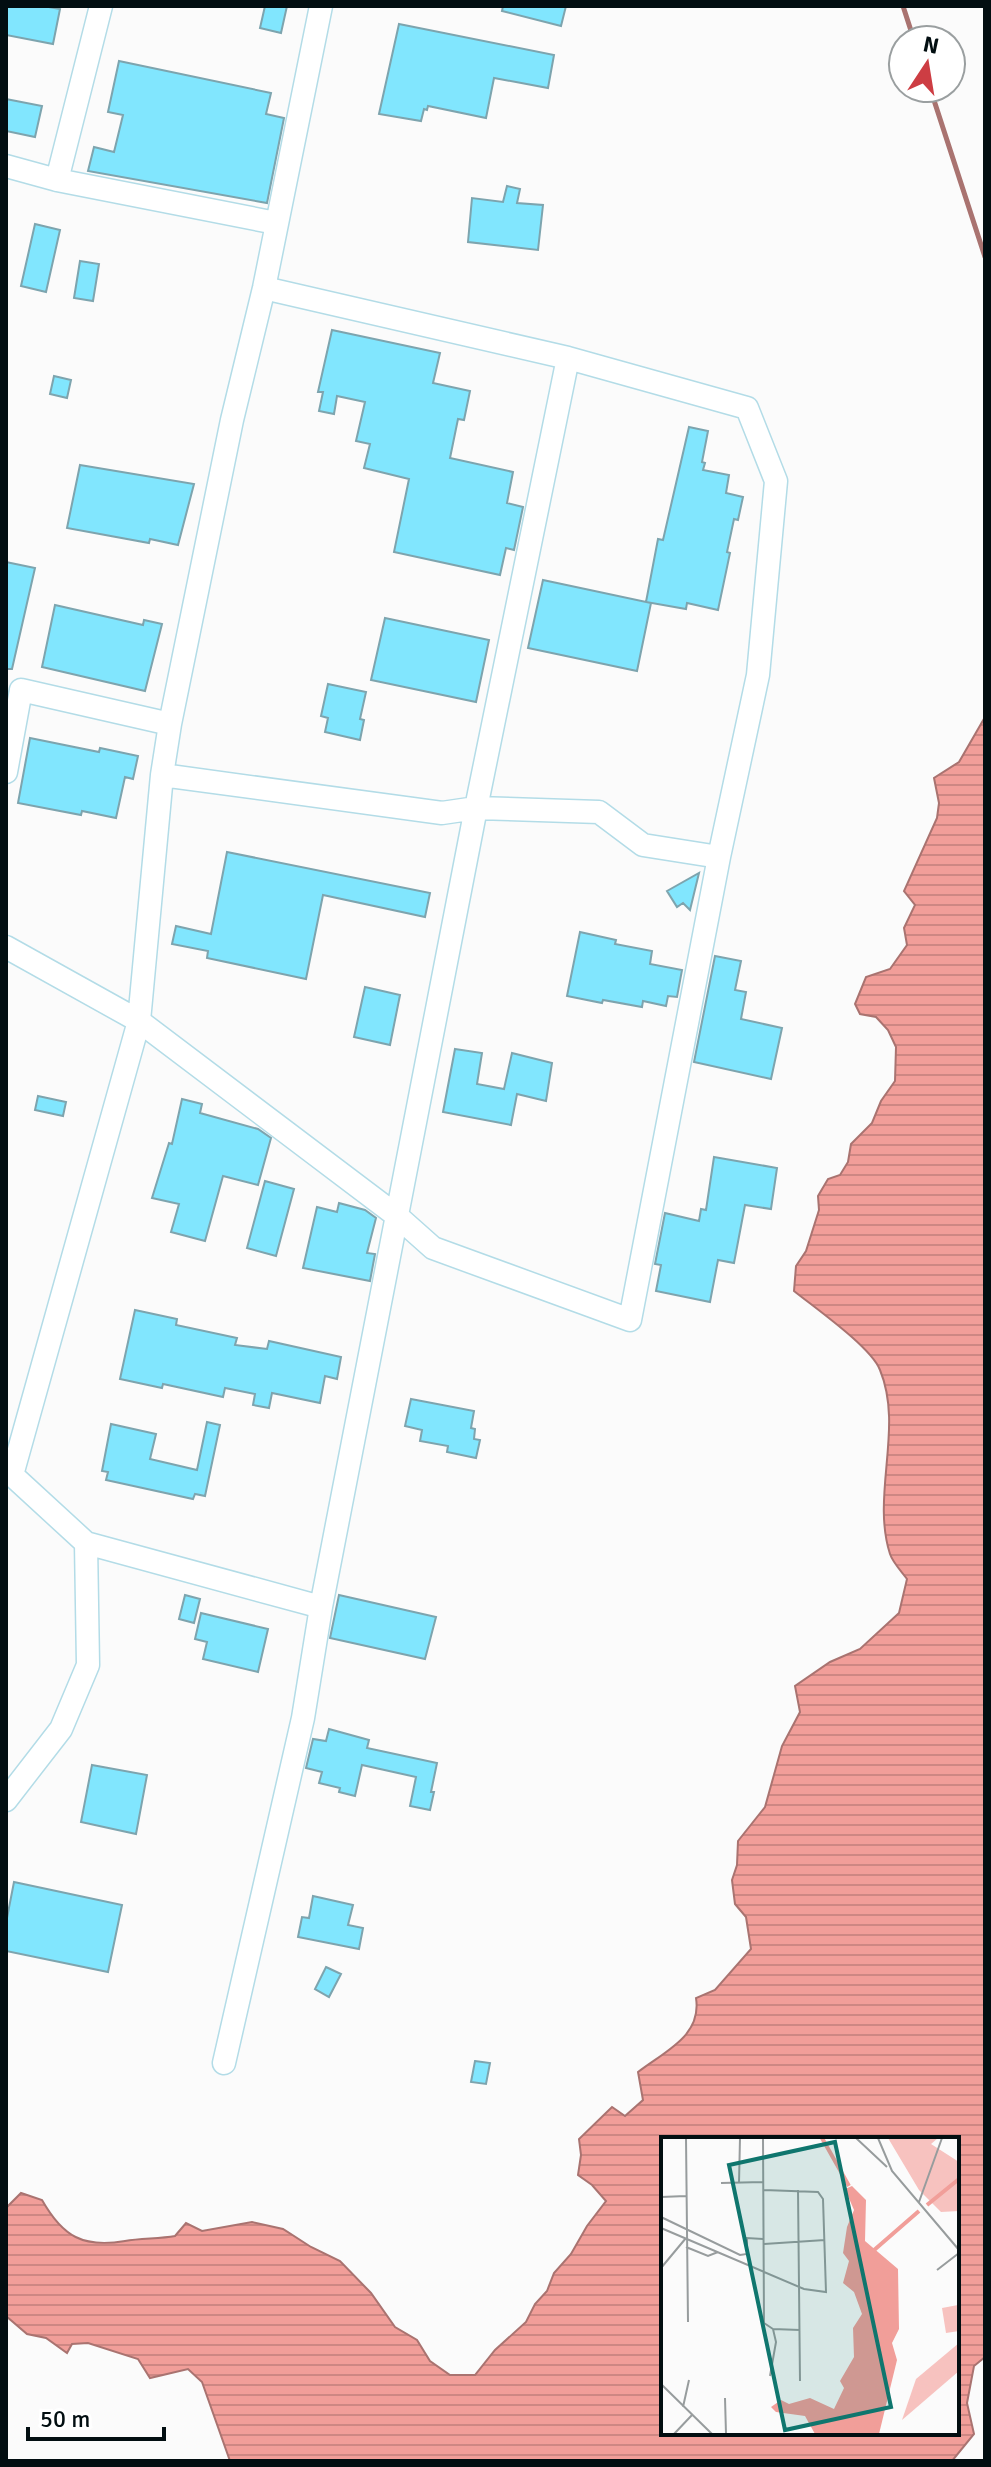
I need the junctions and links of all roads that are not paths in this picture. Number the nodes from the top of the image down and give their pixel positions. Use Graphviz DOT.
graph roads {
  1 [pos="101,6"];
  2 [pos="321,6"];
  3 [pos="6,166"];
  4 [pos="57,180"];
  5 [pos="276,223"];
  6 [pos="264,288"];
  7 [pos="568,358"];
  8 [pos="170,724"];
  9 [pos="6,772"];
  10 [pos="162,775"];
  11 [pos="476,808"];
  12 [pos="719,857"];
  13 [pos="6,947"];
  14 [pos="139,1021"];
  15 [pos="397,1216"];
  16 [pos="86,1543"];
  17 [pos="321,1607"];
  18 [pos="6,1800"];
  19 [pos="224,2063"];
  1 -- 4 [label="street"];
  2 -- 5 [label="street"];
  3 -- 4 [label="street"];
  4 -- 5 [label="street"];
  5 -- 6 [label="street"];
  6 -- 7 [label="street"];
  6 -- 8 [label="street"];
  7 -- 11 [label="street"];
  7 -- 12 [label="street"];
  8 -- 9 [label="street"];
  8 -- 10 [label="street"];
  10 -- 11 [label="street"];
  10 -- 14 [label="street"];
  11 -- 12 [label="street"];
  11 -- 15 [label="street"];
  12 -- 15 [label="street"];
  13 -- 14 [label="street"];
  14 -- 15 [label="street"];
  14 -- 16 [label="street"];
  15 -- 17 [label="street"];
  16 -- 17 [label="street"];
  16 -- 18 [label="street"];
  17 -- 19 [label="street"];
}
